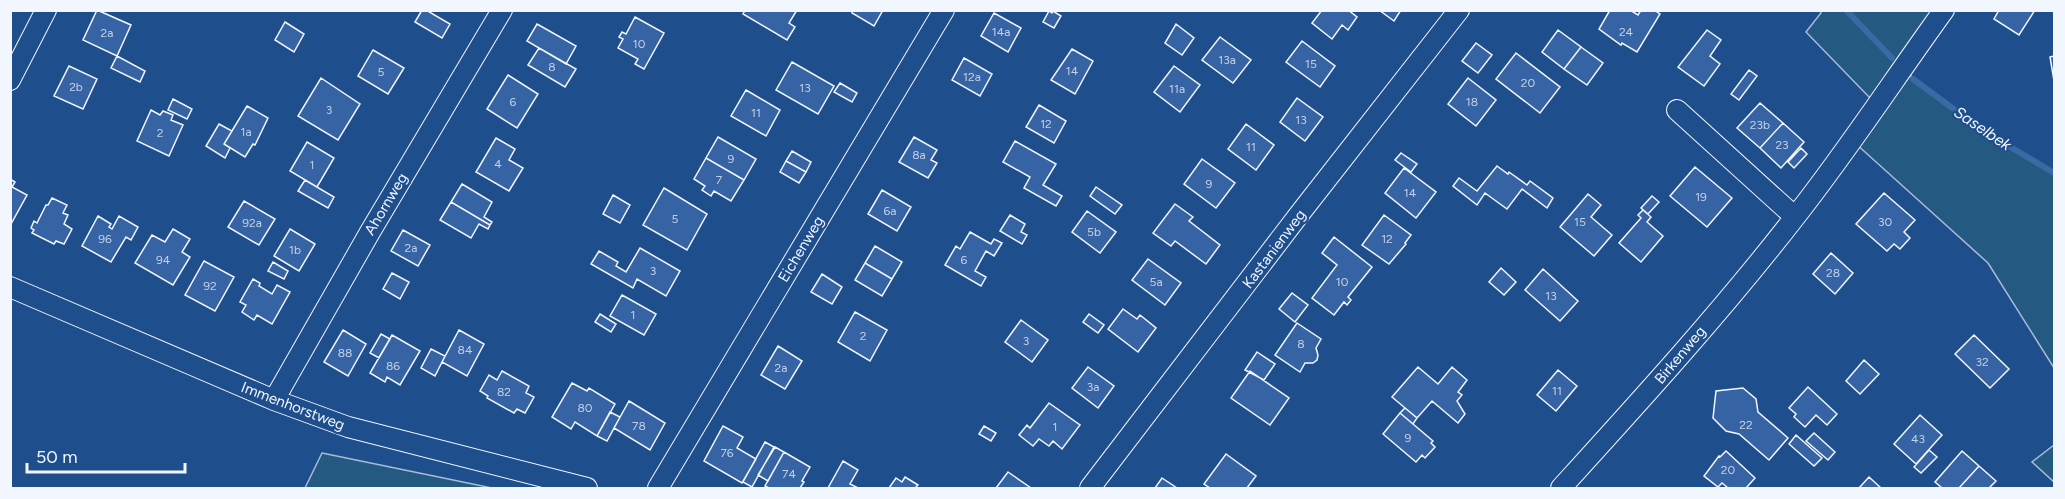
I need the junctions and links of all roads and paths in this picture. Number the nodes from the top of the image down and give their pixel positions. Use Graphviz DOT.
graph roads {
  1 [pos="46,10"];
  2 [pos="502,10"];
  3 [pos="944,10"];
  4 [pos="1459,10"];
  5 [pos="1944,10"];
  6 [pos="10,80"];
  7 [pos="1677,110"];
  8 [pos="1795,217"];
  9 [pos="10,287"];
  10 [pos="274,400"];
  11 [pos="587,489"];
  12 [pos="658,489"];
  13 [pos="1090,489"];
  14 [pos="1562,489"];
  1 -- 6 [label="street"];
  2 -- 10 [label="street, Ahornweg"];
  3 -- 12 [label="street, Eichenweg"];
  4 -- 13 [label="street, Kastanienweg"];
  5 -- 8 [label="street, Birkenweg"];
  7 -- 8 [label="street"];
  8 -- 14 [label="street, Birkenweg"];
  9 -- 10 [label="street, Immenhorstweg"];
  10 -- 11 [label="street, Immenhorstweg"];
}
